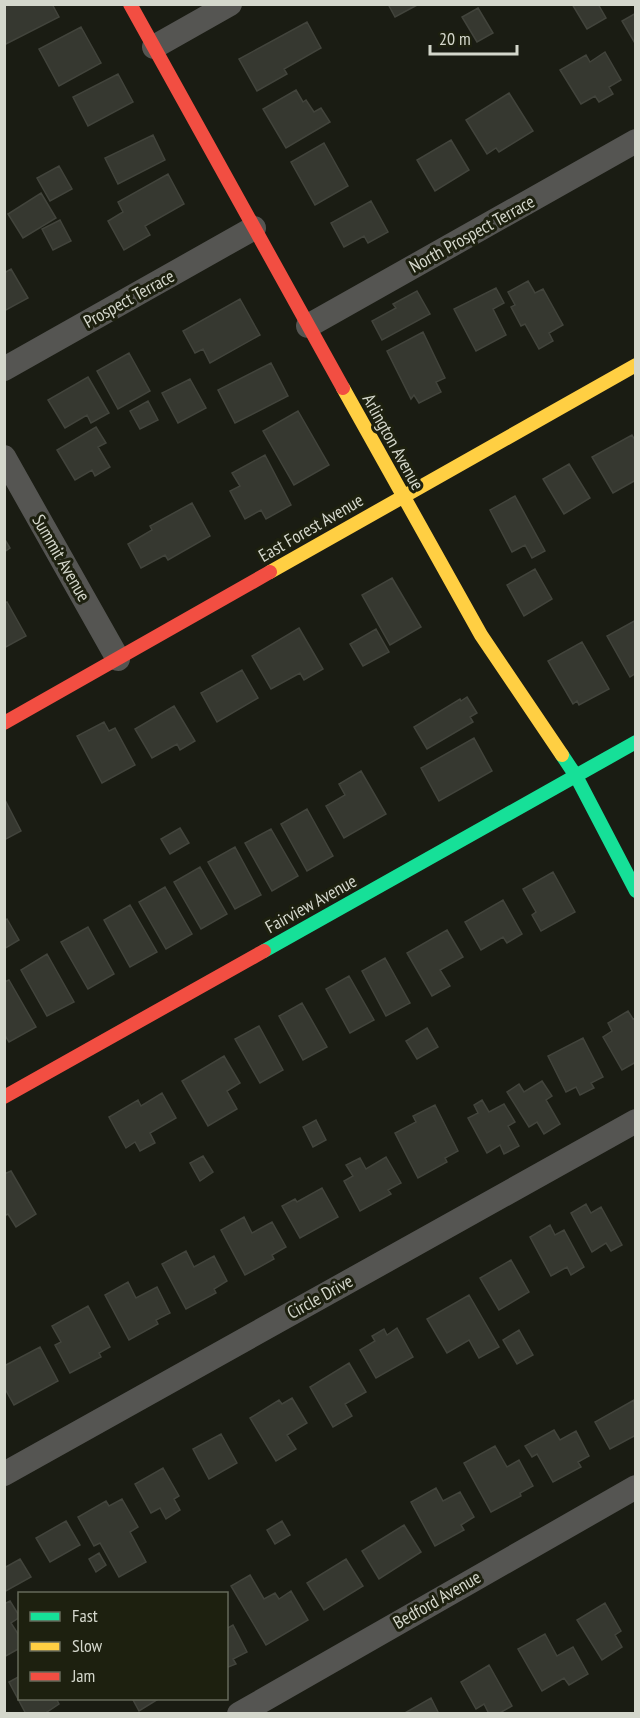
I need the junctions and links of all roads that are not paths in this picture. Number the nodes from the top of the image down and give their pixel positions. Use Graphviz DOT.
graph roads {
  1 [pos="130,4"];
  2 [pos="230,4"];
  3 [pos="154,46"];
  4 [pos="636,141"];
  5 [pos="254,228"];
  6 [pos="308,326"];
  7 [pos="636,365"];
  8 [pos="4,369"];
  9 [pos="4,457"];
  10 [pos="403,496"];
  11 [pos="118,659"];
  12 [pos="4,723"];
  13 [pos="636,742"];
  14 [pos="576,776"];
  15 [pos="636,891"];
  16 [pos="4,1097"];
  17 [pos="636,1121"];
  18 [pos="4,1474"];
  19 [pos="636,1487"];
  20 [pos="239,1713"];
  1 -- 3 [label="street, Arlington Avenue"];
  2 -- 3 [label="street"];
  3 -- 5 [label="street, Arlington Avenue"];
  4 -- 6 [label="street, North Prospect Terrace"];
  5 -- 6 [label="street, Arlington Avenue"];
  5 -- 8 [label="street, Prospect Terrace"];
  6 -- 10 [label="street, Arlington Avenue"];
  7 -- 10 [label="street, East Forest Avenue"];
  9 -- 11 [label="street, Summit Avenue"];
  10 -- 11 [label="street, East Forest Avenue"];
  10 -- 14 [label="street, Arlington Avenue"];
  11 -- 12 [label="street, East Forest Avenue"];
  13 -- 14 [label="street, Fairview Avenue"];
  14 -- 15 [label="street, Arlington Avenue"];
  14 -- 16 [label="street, Fairview Avenue"];
  17 -- 18 [label="street, Circle Drive"];
  19 -- 20 [label="street, Bedford Avenue"];
}
